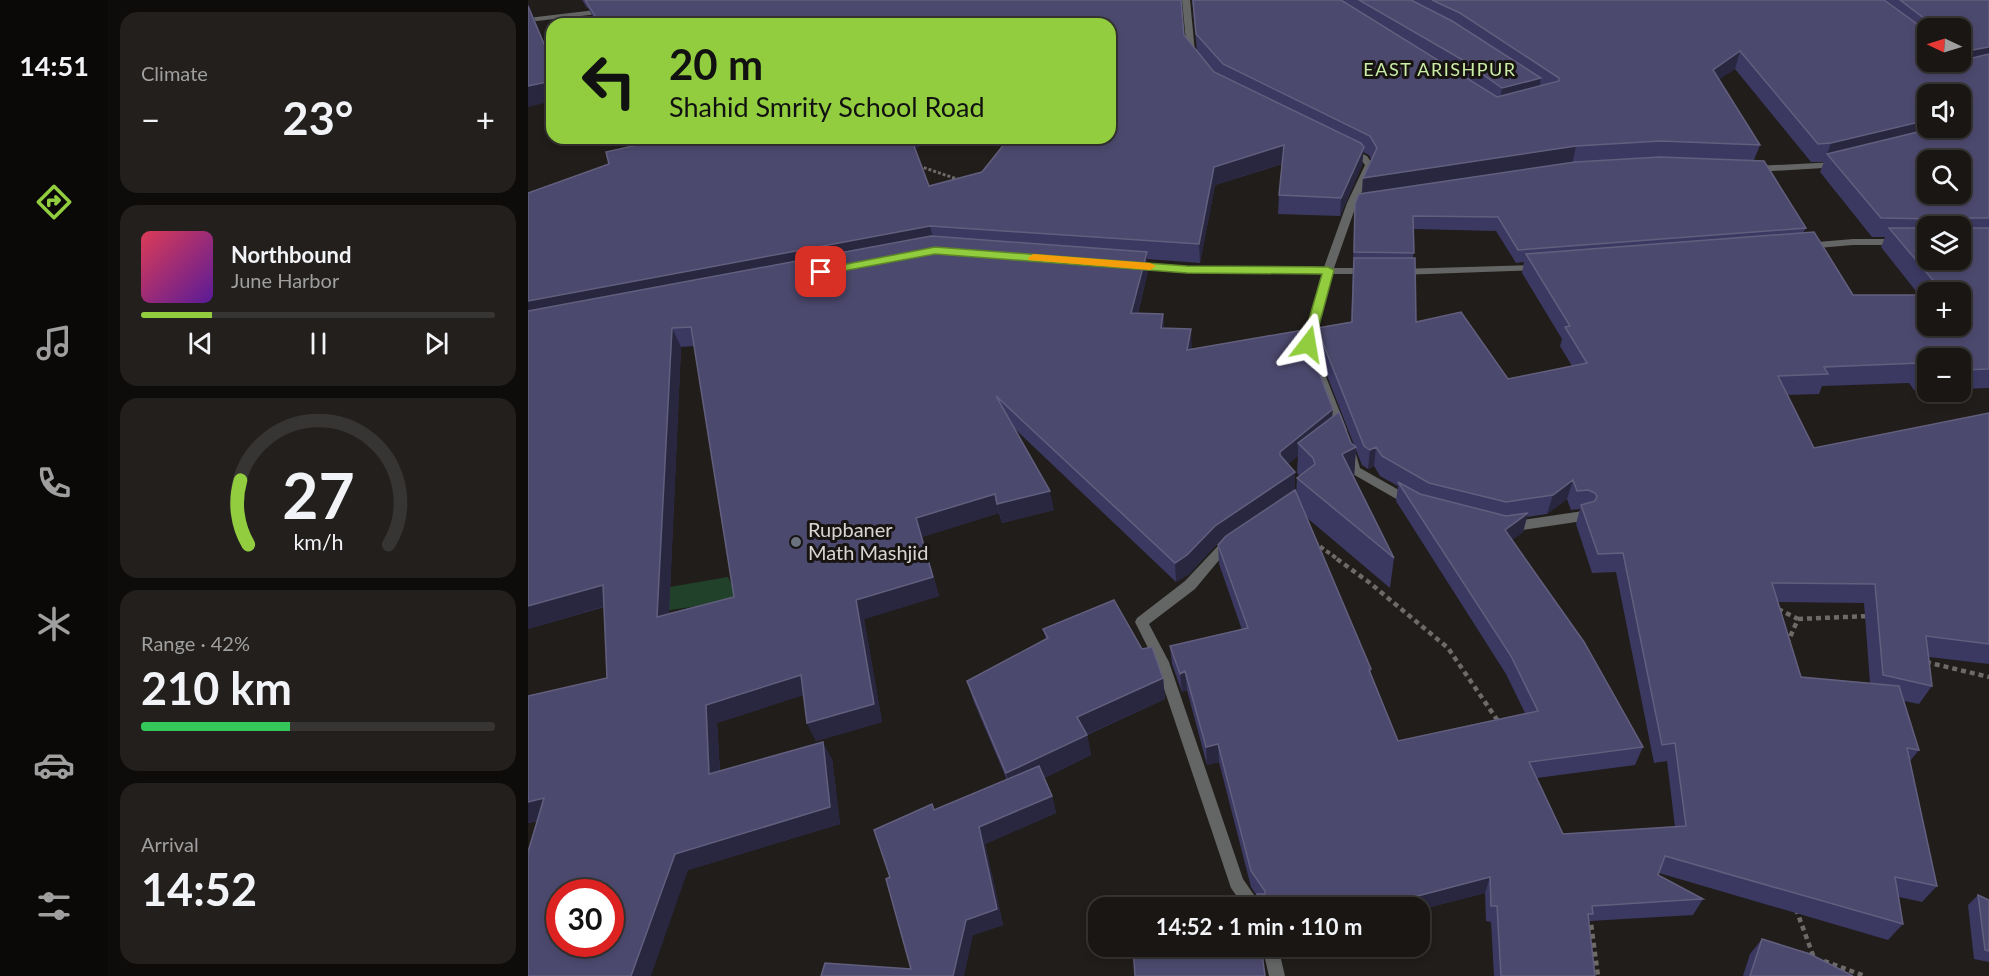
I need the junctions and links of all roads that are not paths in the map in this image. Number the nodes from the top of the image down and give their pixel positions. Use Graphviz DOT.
graph roads {
  1 [pos="1186,0"];
  2 [pos="614,10"];
  3 [pos="528,20"];
  4 [pos="1198,61"];
  5 [pos="1335,143"];
  6 [pos="1844,164"];
  7 [pos="1744,168"];
  8 [pos="1362,201"];
  9 [pos="1352,203"];
  10 [pos="1917,242"];
  11 [pos="1798,247"];
  12 [pos="1118,264"];
  13 [pos="1545,267"];
  14 [pos="1328,270"];
  15 [pos="1422,508"];
  16 [pos="1583,516"];
  17 [pos="1502,528"];
  18 [pos="1248,532"];
  19 [pos="1247,897"];
  20 [pos="1273,957"];
  21 [pos="1277,976"];
  1 -- 4 [label="street"];
  2 -- 3 [label="street"];
  5 -- 9 [label="street"];
  6 -- 7 [label="street"];
  8 -- 9 [label="street"];
  9 -- 14 [label="street"];
  10 -- 11 [label="street"];
  12 -- 14 [label="street"];
  13 -- 14 [label="street"];
  14 -- 15 [label="street"];
  16 -- 17 [label="street"];
  18 -- 19 [label="street"];
  20 -- 21 [label="street"];
}
